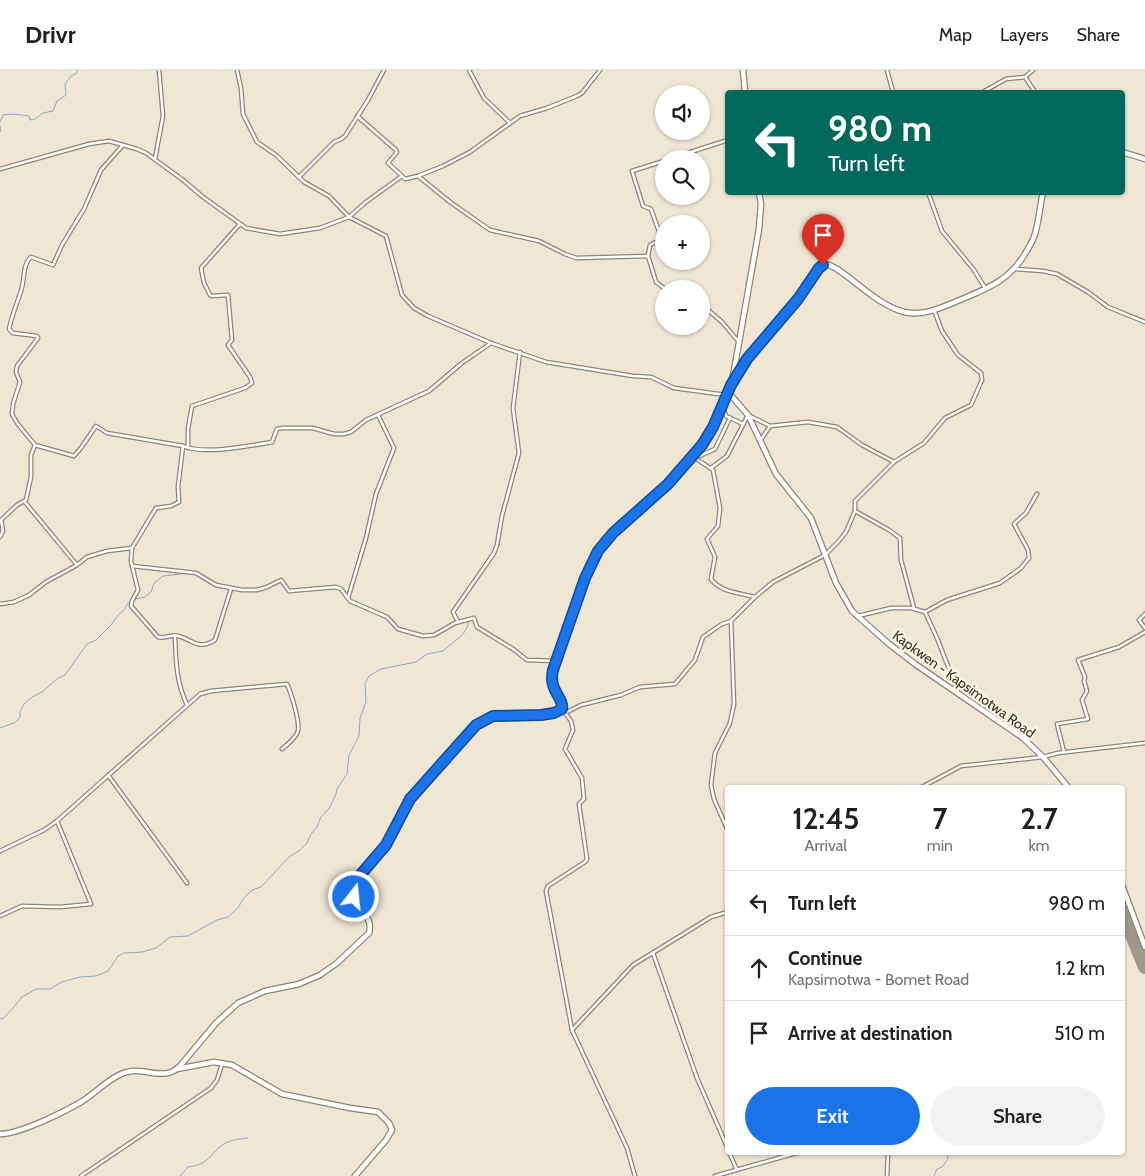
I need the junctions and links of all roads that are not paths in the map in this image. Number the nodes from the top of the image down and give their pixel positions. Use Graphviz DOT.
graph roads {
  1 [pos="159,70"];
  2 [pos="237,70"];
  3 [pos="384,70"];
  4 [pos="469,70"];
  5 [pos="600,70"];
  6 [pos="743,70"];
  7 [pos="887,70"];
  8 [pos="1033,70"];
  9 [pos="1025,77"];
  10 [pos="745,90"];
  11 [pos="892,90"];
  12 [pos="987,90"];
  13 [pos="1033,90"];
  14 [pos="357,116"];
  15 [pos="510,123"];
  16 [pos="725,141"];
  17 [pos="123,145"];
  18 [pos="697,150"];
  19 [pos="1125,153"];
  20 [pos="1145,158"];
  21 [pos="155,159"];
  22 [pos="655,164"];
  23 [pos="0,169"];
  24 [pos="402,176"];
  25 [pos="418,176"];
  26 [pos="299,177"];
  27 [pos="760,195"];
  28 [pos="929,195"];
  29 [pos="1042,195"];
  30 [pos="349,216"];
  31 [pos="240,224"];
  32 [pos="648,256"];
  33 [pos="1014,269"];
  34 [pos="655,280"];
  35 [pos="985,290"];
  36 [pos="934,310"];
  37 [pos="710,312"];
  38 [pos="1145,322"];
  39 [pos="490,342"];
  40 [pos="739,342"];
  41 [pos="520,352"];
  42 [pos="731,385"];
  43 [pos="728,394"];
  44 [pos="723,406"];
  45 [pos="378,415"];
  46 [pos="748,416"];
  47 [pos="730,418"];
  48 [pos="743,424"];
  49 [pos="770,426"];
  50 [pos="760,442"];
  51 [pos="35,445"];
  52 [pos="183,446"];
  53 [pos="188,448"];
  54 [pos="693,458"];
  55 [pos="894,462"];
  56 [pos="711,468"];
  57 [pos="1037,494"];
  58 [pos="24,501"];
  59 [pos="855,511"];
  60 [pos="0,537"];
  61 [pos="132,548"];
  62 [pos="825,555"];
  63 [pos="77,565"];
  64 [pos="132,566"];
  65 [pos="231,589"];
  66 [pos="755,597"];
  67 [pos="348,598"];
  68 [pos="0,604"];
  69 [pos="914,608"];
  70 [pos="925,612"];
  71 [pos="1145,614"];
  72 [pos="856,616"];
  73 [pos="731,621"];
  74 [pos="458,622"];
  75 [pos="1145,628"];
  76 [pos="1145,632"];
  77 [pos="175,636"];
  78 [pos="555,661"];
  79 [pos="959,695"];
  80 [pos="186,705"];
  81 [pos="564,711"];
  82 [pos="1145,743"];
  83 [pos="282,749"];
  84 [pos="1064,752"];
  85 [pos="1044,757"];
  86 [pos="108,775"];
  87 [pos="926,785"];
  88 [pos="1067,785"];
  89 [pos="57,821"];
  90 [pos="725,824"];
  91 [pos="0,851"];
  92 [pos="187,883"];
  93 [pos="1125,892"];
  94 [pos="725,913"];
  95 [pos="0,916"];
  96 [pos="1145,947"];
  97 [pos="653,953"];
  98 [pos="572,1030"];
  99 [pos="222,1063"];
  100 [pos="179,1067"];
  101 [pos="0,1134"];
  102 [pos="725,1142"];
  103 [pos="730,1155"];
  104 [pos="790,1155"];
  105 [pos="888,1155"];
  106 [pos="737,1170"];
  107 [pos="81,1176"];
  108 [pos="355,1176"];
  109 [pos="635,1176"];
  110 [pos="714,1176"];
  111 [pos="888,1176"];
  1 -- 21 [label="street"];
  2 -- 26 [label="street"];
  3 -- 14 [label="street"];
  4 -- 15 [label="street"];
  5 -- 15 [label="street"];
  6 -- 10 [label="street"];
  7 -- 11 [label="street"];
  8 -- 9 [label="street"];
  9 -- 12 [label="street"];
  9 -- 13 [label="street"];
  14 -- 24 [label="street"];
  14 -- 26 [label="street"];
  15 -- 25 [label="street"];
  16 -- 18 [label="street"];
  17 -- 21 [label="street"];
  17 -- 23 [label="street"];
  17 -- 51 [label="street"];
  19 -- 20 [label="street"];
  21 -- 31 [label="street"];
  22 -- 32 [label="street"];
  24 -- 25 [label="street"];
  24 -- 30 [label="street"];
  25 -- 32 [label="street"];
  26 -- 30 [label="street"];
  27 -- 40 [label="street"];
  28 -- 35 [label="street"];
  29 -- 33 [label="street"];
  30 -- 31 [label="street"];
  30 -- 39 [label="street"];
  31 -- 53 [label="street"];
  32 -- 34 [label="street"];
  33 -- 35 [label="street"];
  33 -- 38 [label="street"];
  35 -- 36 [label="street"];
  36 -- 42 [label="street"];
  36 -- 55 [label="street"];
  37 -- 40 [label="street"];
  39 -- 41 [label="street"];
  39 -- 45 [label="street"];
  40 -- 42 [label="street"];
  41 -- 43 [label="street"];
  41 -- 74 [label="street"];
  42 -- 43 [label="street"];
  43 -- 44 [label="street"];
  43 -- 46 [label="street, Kapkwen - Kapsimotwa Road"];
  44 -- 47 [label="street"];
  44 -- 54 [label="street"];
  45 -- 53 [label="street"];
  45 -- 67 [label="street"];
  46 -- 48 [label="street"];
  46 -- 49 [label="street"];
  46 -- 50 [label="street, Kapkwen - Kapsimotwa Road"];
  47 -- 48 [label="street"];
  47 -- 54 [label="street"];
  48 -- 56 [label="street"];
  49 -- 50 [label="street"];
  49 -- 55 [label="street"];
  50 -- 62 [label="street, Kapkwen - Kapsimotwa Road"];
  51 -- 52 [label="street"];
  51 -- 58 [label="street"];
  52 -- 53 [label="street"];
  52 -- 61 [label="street"];
  54 -- 56 [label="street"];
  54 -- 78 [label="street"];
  55 -- 59 [label="street"];
  56 -- 66 [label="street"];
  57 -- 70 [label="street"];
  58 -- 60 [label="street"];
  58 -- 63 [label="street"];
  59 -- 62 [label="street"];
  59 -- 69 [label="street"];
  61 -- 63 [label="street"];
  61 -- 64 [label="street"];
  62 -- 66 [label="street"];
  62 -- 72 [label="street, Kapkwen - Kapsimotwa Road"];
  63 -- 68 [label="street"];
  64 -- 65 [label="street"];
  64 -- 77 [label="street"];
  65 -- 67 [label="street"];
  65 -- 77 [label="street"];
  66 -- 73 [label="street"];
  67 -- 74 [label="street"];
  69 -- 70 [label="street"];
  69 -- 72 [label="street"];
  70 -- 79 [label="street"];
  71 -- 75 [label="street"];
  72 -- 79 [label="street, Kapkwen - Kapsimotwa Road"];
  73 -- 81 [label="street"];
  73 -- 90 [label="street"];
  74 -- 78 [label="street"];
  76 -- 84 [label="street"];
  77 -- 80 [label="street"];
  78 -- 81 [label="street"];
  79 -- 85 [label="street, Kapkwen - Kapsimotwa Road"];
  80 -- 83 [label="street"];
  80 -- 86 [label="street"];
  81 -- 98 [label="street"];
  81 -- 100 [label="street"];
  82 -- 84 [label="street"];
  84 -- 85 [label="street"];
  85 -- 87 [label="street"];
  85 -- 88 [label="street, Kapkwen - Kapsimotwa Road"];
  86 -- 89 [label="street"];
  86 -- 92 [label="street"];
  89 -- 91 [label="street"];
  89 -- 95 [label="street"];
  93 -- 96 [label="street"];
  94 -- 97 [label="street"];
  97 -- 98 [label="street"];
  97 -- 102 [label="street"];
  98 -- 109 [label="street"];
  99 -- 100 [label="street"];
  99 -- 107 [label="street"];
  99 -- 108 [label="street"];
  100 -- 101 [label="street"];
  103 -- 106 [label="street"];
  104 -- 106 [label="street"];
  105 -- 111 [label="street"];
  106 -- 110 [label="street"];
}
